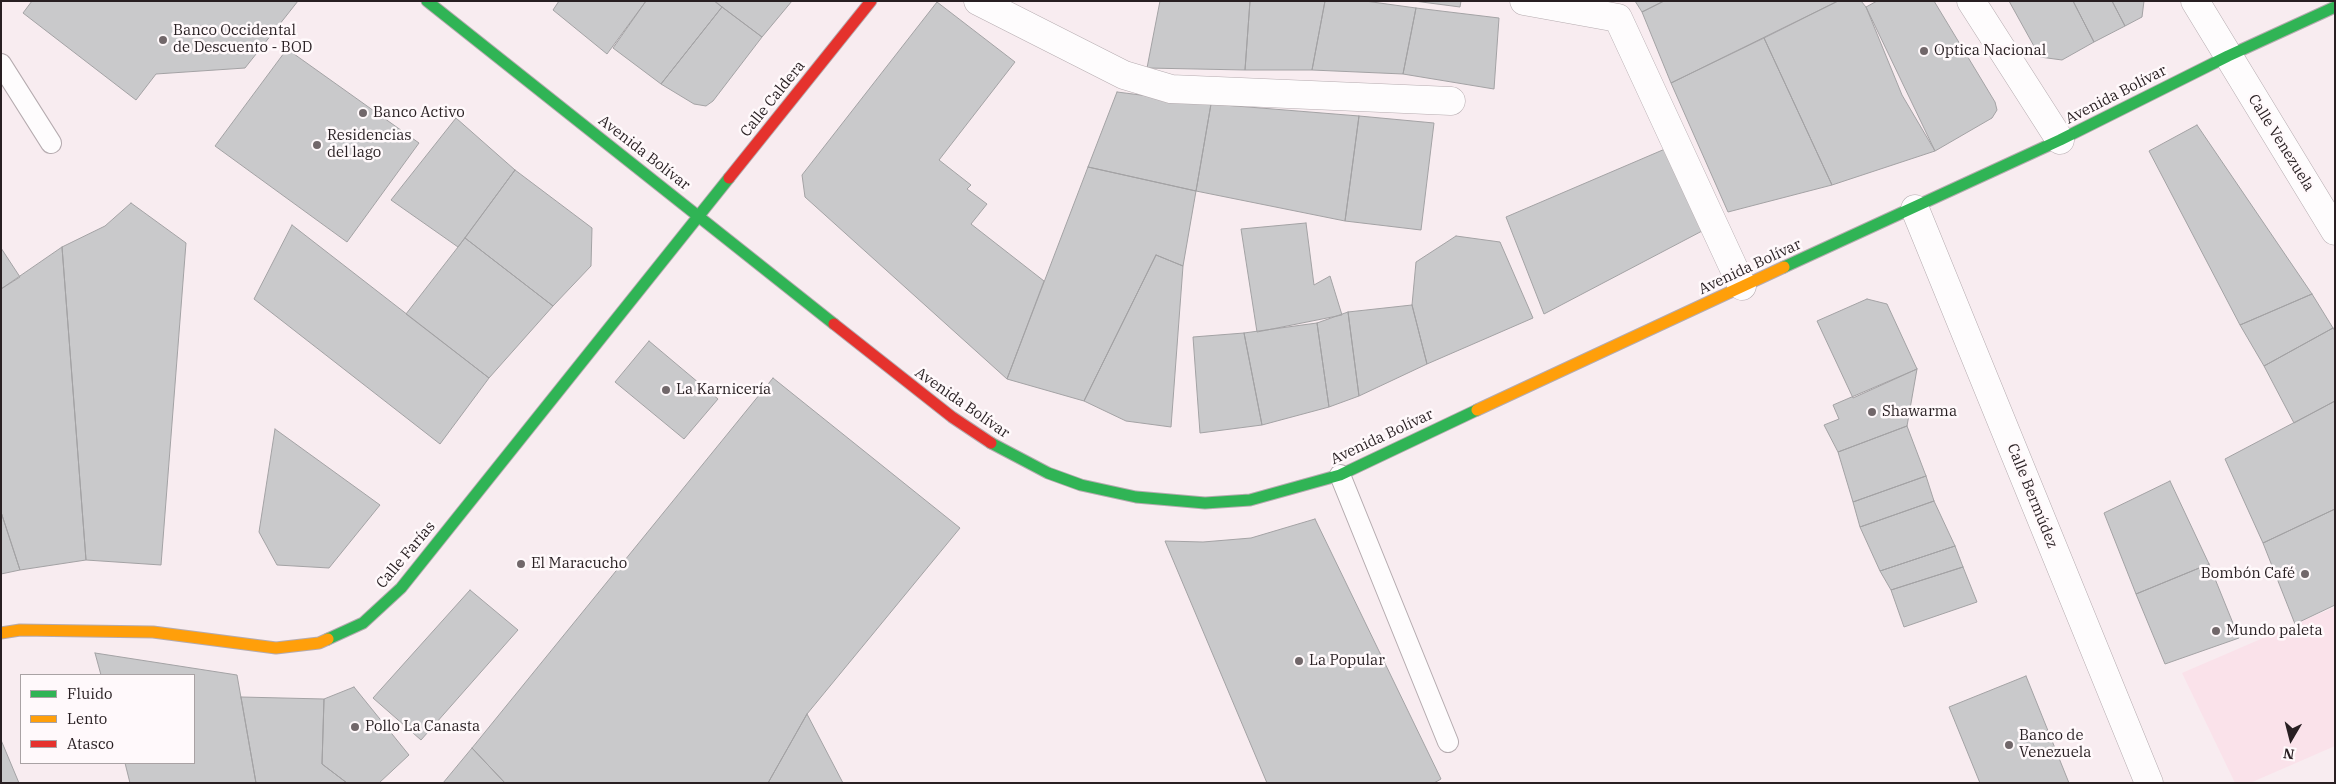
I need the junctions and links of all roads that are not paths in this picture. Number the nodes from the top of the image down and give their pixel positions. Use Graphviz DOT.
graph roads {
  1 [pos="427,1"];
  2 [pos="871,1"];
  3 [pos="978,1"];
  4 [pos="1524,1"];
  5 [pos="1971,1"];
  6 [pos="2195,1"];
  7 [pos="2335,8"];
  8 [pos="2228,56"];
  9 [pos="1,64"];
  10 [pos="1451,101"];
  11 [pos="2060,140"];
  12 [pos="51,143"];
  13 [pos="1914,208"];
  14 [pos="698,215"];
  15 [pos="2335,231"];
  16 [pos="1742,286"];
  17 [pos="1340,475"];
  18 [pos="1,633"];
  19 [pos="1448,742"];
  20 [pos="2149,783"];
  1 -- 14 [label="street, Avenida Bolívar"];
  2 -- 14 [label="street, Calle Caldera"];
  3 -- 10 [label="street"];
  4 -- 16 [label="street"];
  5 -- 11 [label="street"];
  6 -- 8 [label="street, Calle Venezuela"];
  7 -- 8 [label="street, Avenida Bolívar"];
  8 -- 11 [label="street, Avenida Bolívar"];
  8 -- 15 [label="street, Calle Venezuela"];
  9 -- 12 [label="lane"];
  11 -- 13 [label="street, Avenida Bolívar"];
  13 -- 16 [label="street, Avenida Bolívar"];
  13 -- 20 [label="street, Calle Bermúdez"];
  14 -- 17 [label="street, Avenida Bolívar"];
  14 -- 18 [label="street, Calle Farías"];
  16 -- 17 [label="street, Avenida Bolívar"];
  17 -- 19 [label="lane"];
}
